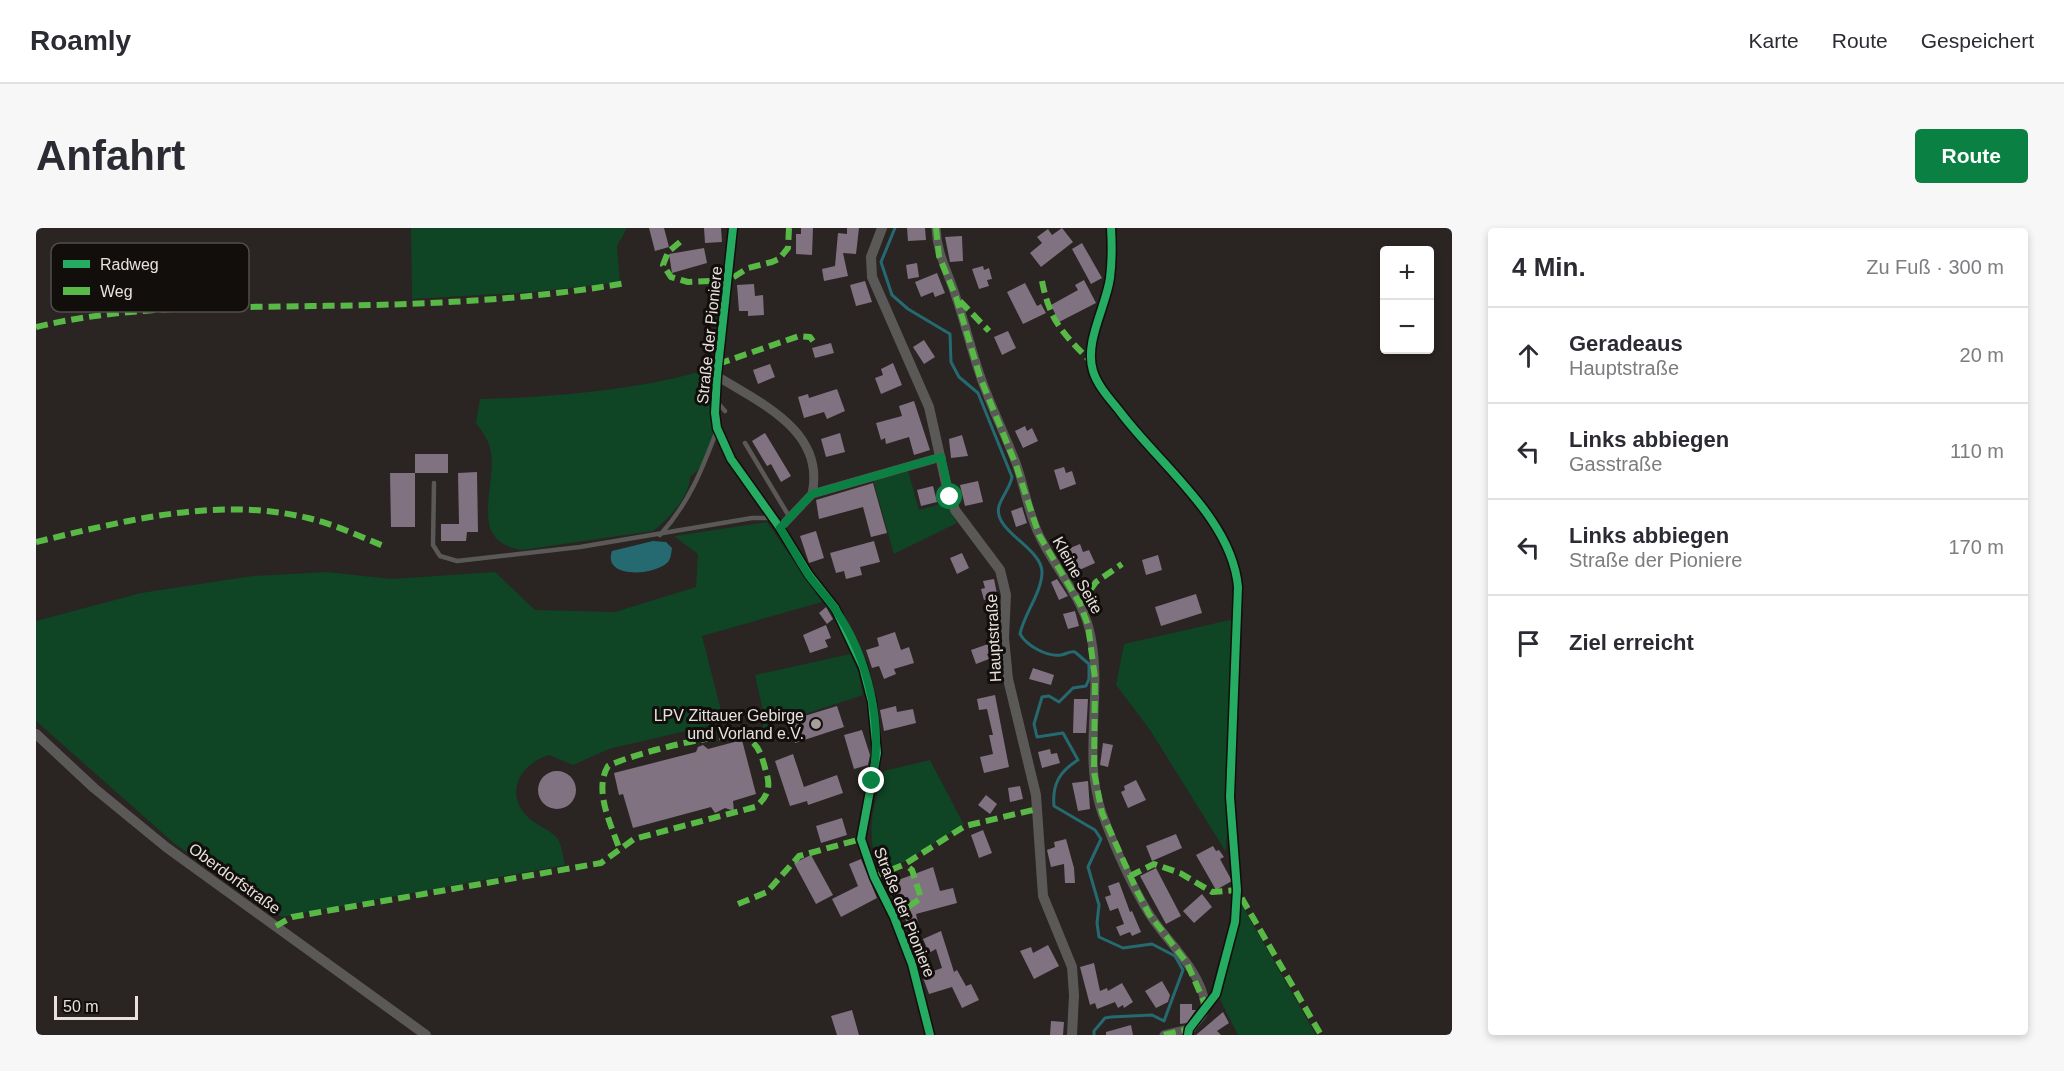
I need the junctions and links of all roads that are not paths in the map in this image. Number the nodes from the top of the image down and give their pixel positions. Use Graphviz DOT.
graph roads {
  1 [pos="733,228"];
  2 [pos="882,228"];
  3 [pos="936,228"];
  4 [pos="717,376"];
  5 [pos="715,400"];
  6 [pos="725,411"];
  7 [pos="717,428"];
  8 [pos="745,443"];
  9 [pos="941,457"];
  10 [pos="434,483"];
  11 [pos="812,494"];
  12 [pos="774,518"];
  13 [pos="790,518"];
  14 [pos="780,528"];
  15 [pos="660,535"];
  16 [pos="36,734"];
  17 [pos="1189,1032"];
  18 [pos="426,1035"];
  19 [pos="930,1035"];
  20 [pos="1072,1035"];
  21 [pos="1164,1035"];
  1 -- 4 [label="street, Straße der Pioniere"];
  2 -- 9 [label="street, Hauptstraße"];
  3 -- 17 [label="street, Kleine Seite"];
  4 -- 5 [label="street, Straße der Pioniere"];
  4 -- 11 [label="street, Straße der Pioniere"];
  5 -- 6 [label="lane"];
  5 -- 7 [label="street, Straße der Pioniere"];
  7 -- 12 [label="street, Straße der Pioniere"];
  7 -- 15 [label="lane"];
  8 -- 13 [label="lane"];
  9 -- 11 [label="street"];
  9 -- 20 [label="street, Hauptstraße"];
  10 -- 15 [label="lane"];
  11 -- 13 [label="street"];
  12 -- 14 [label="street, Straße der Pioniere"];
  12 -- 15 [label="lane"];
  13 -- 14 [label="street"];
  14 -- 19 [label="street, Straße der Pioniere"];
  16 -- 18 [label="street, Oberdorfstraße"];
  17 -- 21 [label="street, Kleine Seite"];
}
